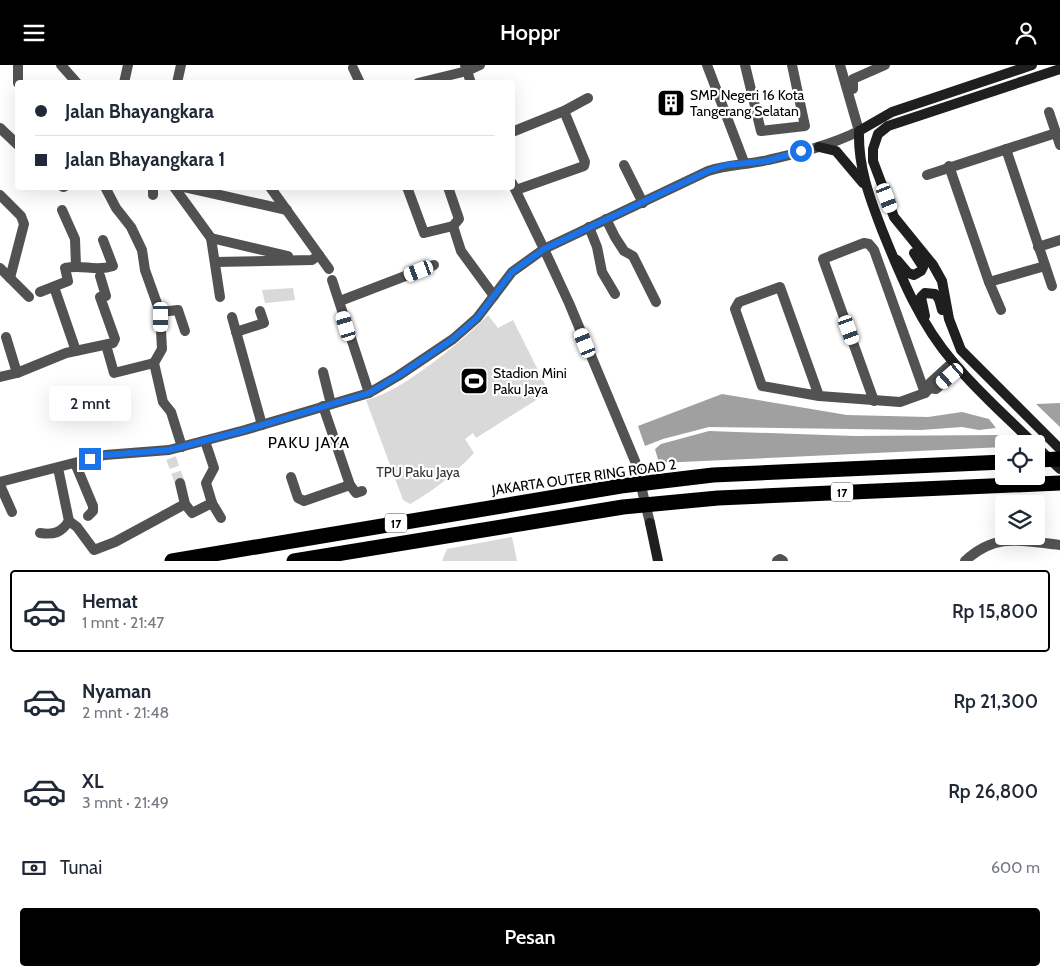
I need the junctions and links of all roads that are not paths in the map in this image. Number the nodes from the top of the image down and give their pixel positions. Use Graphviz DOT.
graph roads {
  1 [pos="18,65"];
  2 [pos="60,65"];
  3 [pos="119,65"];
  4 [pos="181,65"];
  5 [pos="480,65"];
  6 [pos="706,65"];
  7 [pos="745,65"];
  8 [pos="792,65"];
  9 [pos="840,65"];
  10 [pos="885,65"];
  11 [pos="1032,65"];
  12 [pos="353,68"];
  13 [pos="466,68"];
  14 [pos="1060,69"];
  15 [pos="126,73"];
  16 [pos="18,80"];
  17 [pos="74,80"];
  18 [pos="180,80"];
  19 [pos="359,80"];
  20 [pos="428,80"];
  21 [pos="470,80"];
  22 [pos="853,89"];
  23 [pos="588,98"];
  24 [pos="564,111"];
  25 [pos="1050,112"];
  26 [pos="0,128"];
  27 [pos="515,131"];
  28 [pos="859,131"];
  29 [pos="1056,133"];
  30 [pos="15,142"];
  31 [pos="1060,145"];
  32 [pos="820,147"];
  33 [pos="1006,149"];
  34 [pos="744,163"];
  35 [pos="624,165"];
  36 [pos="949,166"];
  37 [pos="927,175"];
  38 [pos="515,186"];
  39 [pos="865,186"];
  40 [pos="515,188"];
  41 [pos="107,190"];
  42 [pos="176,190"];
  43 [pos="197,190"];
  44 [pos="272,190"];
  45 [pos="408,190"];
  46 [pos="449,190"];
  47 [pos="0,195"];
  48 [pos="643,203"];
  49 [pos="62,210"];
  50 [pos="287,210"];
  51 [pos="606,219"];
  52 [pos="453,226"];
  53 [pos="589,227"];
  54 [pos="211,238"];
  55 [pos="909,238"];
  56 [pos="103,240"];
  57 [pos="1060,240"];
  58 [pos="1038,247"];
  59 [pos="544,249"];
  60 [pos="892,254"];
  61 [pos="319,255"];
  62 [pos="296,259"];
  63 [pos="215,262"];
  64 [pos="76,265"];
  65 [pos="434,265"];
  66 [pos="1045,266"];
  67 [pos="0,268"];
  68 [pos="329,269"];
  69 [pos="100,276"];
  70 [pos="10,278"];
  71 [pos="332,279"];
  72 [pos="989,282"];
  73 [pos="1052,285"];
  74 [pos="54,287"];
  75 [pos="40,292"];
  76 [pos="616,294"];
  77 [pos="494,296"];
  78 [pos="29,297"];
  79 [pos="220,297"];
  80 [pos="340,301"];
  81 [pos="656,302"];
  82 [pos="1001,310"];
  83 [pos="260,311"];
  84 [pos="160,312"];
  85 [pos="232,317"];
  86 [pos="185,331"];
  87 [pos="952,331"];
  88 [pos="236,332"];
  89 [pos="932,333"];
  90 [pos="6,337"];
  91 [pos="106,345"];
  92 [pos="76,351"];
  93 [pos="154,363"];
  94 [pos="956,365"];
  95 [pos="323,371"];
  96 [pos="17,373"];
  97 [pos="0,377"];
  98 [pos="927,391"];
  99 [pos="369,393"];
  100 [pos="819,396"];
  101 [pos="874,401"];
  102 [pos="327,405"];
  103 [pos="262,425"];
  104 [pos="1025,435"];
  105 [pos="204,441"];
  106 [pos="182,447"];
  107 [pos="1060,449"];
  108 [pos="1045,455"];
  109 [pos="1060,459"];
  110 [pos="1045,460"];
  111 [pos="995,462"];
  112 [pos="75,463"];
  113 [pos="58,468"];
  114 [pos="1060,469"];
  115 [pos="292,477"];
  116 [pos="180,483"];
  117 [pos="1060,483"];
  118 [pos="0,484"];
  119 [pos="350,485"];
  120 [pos="362,491"];
  121 [pos="212,503"];
  122 [pos="185,504"];
  123 [pos="12,512"];
  124 [pos="88,516"];
  125 [pos="221,518"];
  126 [pos="70,521"];
  127 [pos="650,523"];
  128 [pos="40,533"];
  129 [pos="1060,545"];
  130 [pos="172,561"];
  131 [pos="294,561"];
  132 [pos="658,561"];
  133 [pos="777,561"];
  134 [pos="783,561"];
  135 [pos="965,561"];
  1 -- 16 [label="street"];
  2 -- 17 [label="street"];
  3 -- 15 [label="street"];
  4 -- 18 [label="street"];
  5 -- 13 [label="street"];
  6 -- 34 [label="street"];
  7 -- 8 [label="street"];
  9 -- 28 [label="street"];
  10 -- 22 [label="street"];
  11 -- 28 [label="main road"];
  12 -- 19 [label="street"];
  13 -- 20 [label="street"];
  13 -- 21 [label="street"];
  14 -- 55 [label="main road"];
  23 -- 24 [label="street"];
  24 -- 27 [label="street"];
  24 -- 38 [label="street"];
  25 -- 29 [label="street"];
  26 -- 30 [label="street"];
  28 -- 32 [label="street"];
  28 -- 39 [label="main road"];
  29 -- 31 [label="street"];
  29 -- 33 [label="street"];
  32 -- 34 [label="street"];
  32 -- 39 [label="main road"];
  33 -- 36 [label="street"];
  33 -- 58 [label="street"];
  34 -- 48 [label="street"];
  35 -- 48 [label="street"];
  36 -- 37 [label="street"];
  36 -- 72 [label="street"];
  39 -- 60 [label="main road"];
  40 -- 59 [label="street"];
  41 -- 84 [label="street"];
  42 -- 54 [label="street"];
  43 -- 50 [label="street"];
  44 -- 50 [label="street"];
  45 -- 52 [label="street"];
  46 -- 52 [label="street"];
  47 -- 70 [label="street"];
  48 -- 51 [label="street"];
  49 -- 64 [label="street"];
  50 -- 61 [label="street"];
  51 -- 53 [label="street"];
  51 -- 81 [label="street"];
  52 -- 77 [label="street"];
  53 -- 59 [label="street"];
  53 -- 76 [label="street"];
  54 -- 62 [label="street"];
  54 -- 63 [label="street"];
  55 -- 60 [label="main road"];
  55 -- 87 [label="main road"];
  56 -- 64 [label="street"];
  57 -- 58 [label="street"];
  58 -- 66 [label="street"];
  59 -- 77 [label="street"];
  59 -- 127 [label="street"];
  60 -- 89 [label="main road"];
  61 -- 62 [label="street"];
  61 -- 68 [label="street"];
  62 -- 63 [label="street"];
  63 -- 79 [label="street"];
  64 -- 74 [label="street"];
  65 -- 80 [label="street"];
  66 -- 72 [label="street"];
  66 -- 73 [label="street"];
  67 -- 70 [label="street"];
  69 -- 91 [label="street"];
  70 -- 78 [label="street"];
  71 -- 80 [label="street"];
  72 -- 82 [label="street"];
  74 -- 75 [label="street"];
  74 -- 92 [label="street"];
  77 -- 99 [label="street"];
  80 -- 99 [label="street"];
  83 -- 88 [label="street"];
  84 -- 86 [label="street"];
  84 -- 93 [label="street"];
  85 -- 88 [label="street"];
  87 -- 89 [label="main road"];
  87 -- 107 [label="main road"];
  88 -- 103 [label="street"];
  89 -- 94 [label="main road"];
  90 -- 96 [label="street"];
  91 -- 92 [label="street"];
  91 -- 93 [label="street"];
  92 -- 96 [label="street"];
  93 -- 106 [label="street"];
  94 -- 98 [label="street"];
  94 -- 104 [label="main road"];
  95 -- 102 [label="street"];
  96 -- 97 [label="street"];
  98 -- 101 [label="street"];
  98 -- 101 [label="street"];
  99 -- 102 [label="street"];
  100 -- 100 [label="street"];
  100 -- 101 [label="street"];
  102 -- 103 [label="street"];
  102 -- 119 [label="street"];
  103 -- 105 [label="street"];
  105 -- 106 [label="street"];
  105 -- 121 [label="street"];
  106 -- 112 [label="street"];
  108 -- 114 [label="main road"];
  109 -- 110 [label="highway"];
  111 -- 130 [label="highway, JAKARTA OUTER RING ROAD 2 / 17"];
  112 -- 113 [label="street"];
  112 -- 124 [label="street"];
  113 -- 118 [label="street"];
  113 -- 126 [label="street"];
  115 -- 119 [label="street"];
  116 -- 122 [label="street"];
  117 -- 131 [label="highway, 17"];
  118 -- 123 [label="street"];
  119 -- 120 [label="street"];
  121 -- 122 [label="street"];
  121 -- 125 [label="street"];
  122 -- 126 [label="street"];
  126 -- 128 [label="street"];
  127 -- 132 [label="main road"];
  129 -- 135 [label="street"];
  133 -- 134 [label="street"];
}
